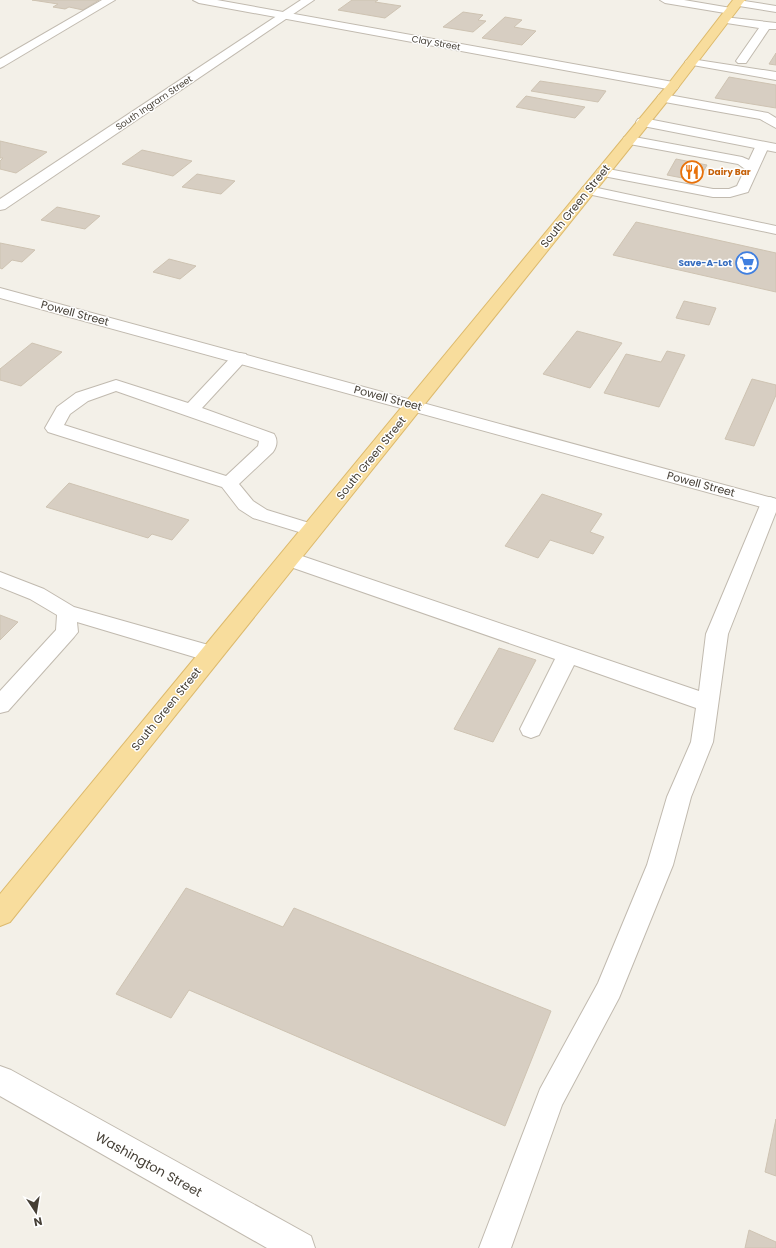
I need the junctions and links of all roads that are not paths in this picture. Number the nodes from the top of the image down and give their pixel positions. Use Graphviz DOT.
graph roads {
  1 [pos="110,0"];
  2 [pos="199,0"];
  3 [pos="308,0"];
  4 [pos="665,0"];
  5 [pos="732,8"];
  6 [pos="776,9"];
  7 [pos="285,16"];
  8 [pos="771,26"];
  9 [pos="695,58"];
  10 [pos="742,61"];
  11 [pos="0,64"];
  12 [pos="776,67"];
  13 [pos="776,76"];
  14 [pos="668,92"];
  15 [pos="643,122"];
  16 [pos="776,124"];
  17 [pos="629,140"];
  18 [pos="762,146"];
  19 [pos="776,148"];
  20 [pos="752,168"];
  21 [pos="603,172"];
  22 [pos="588,190"];
  23 [pos="0,206"];
  24 [pos="776,230"];
  25 [pos="0,293"];
  26 [pos="240,358"];
  27 [pos="414,405"];
  28 [pos="192,410"];
  29 [pos="229,483"];
  30 [pos="773,504"];
  31 [pos="312,530"];
  32 [pos="289,559"];
  33 [pos="0,579"];
  34 [pos="67,612"];
  35 [pos="211,654"];
  36 [pos="568,655"];
  37 [pos="708,703"];
  38 [pos="0,705"];
  39 [pos="531,729"];
  40 [pos="0,914"];
  41 [pos="0,1080"];
  42 [pos="299,1248"];
  43 [pos="494,1248"];
  1 -- 11 [label="lane"];
  2 -- 7 [label="street, Clay Street"];
  3 -- 7 [label="street, South Ingram Street"];
  4 -- 5 [label="lane"];
  5 -- 6 [label="lane"];
  5 -- 8 [label="lane"];
  5 -- 9 [label="main road, South Green Street"];
  7 -- 14 [label="street, Clay Street"];
  7 -- 23 [label="street, South Ingram Street"];
  8 -- 10 [label="lane"];
  9 -- 10 [label="lane"];
  9 -- 13 [label="lane"];
  9 -- 14 [label="main road, South Green Street"];
  10 -- 12 [label="lane"];
  14 -- 15 [label="main road, South Green Street"];
  14 -- 16 [label="lane"];
  15 -- 17 [label="main road, South Green Street"];
  15 -- 18 [label="street"];
  17 -- 20 [label="lane"];
  17 -- 21 [label="main road, South Green Street"];
  18 -- 19 [label="street"];
  18 -- 20 [label="lane"];
  20 -- 21 [label="lane"];
  21 -- 22 [label="main road, South Green Street"];
  22 -- 24 [label="lane"];
  22 -- 27 [label="main road, South Green Street"];
  25 -- 26 [label="street, Powell Street"];
  26 -- 27 [label="street, Powell Street"];
  26 -- 28 [label="lane"];
  27 -- 30 [label="street, Powell Street"];
  27 -- 31 [label="main road, South Green Street"];
  28 -- 29 [label="lane"];
  28 -- 29 [label="lane"];
  29 -- 31 [label="lane"];
  30 -- 37 [label="lane"];
  31 -- 32 [label="main road, South Green Street"];
  32 -- 35 [label="main road, South Green Street"];
  32 -- 36 [label="lane"];
  33 -- 34 [label="lane"];
  34 -- 35 [label="lane"];
  34 -- 38 [label="lane"];
  35 -- 40 [label="main road, South Green Street"];
  36 -- 37 [label="lane"];
  36 -- 39 [label="lane"];
  37 -- 43 [label="lane"];
  41 -- 42 [label="street, Washington Street"];
}
